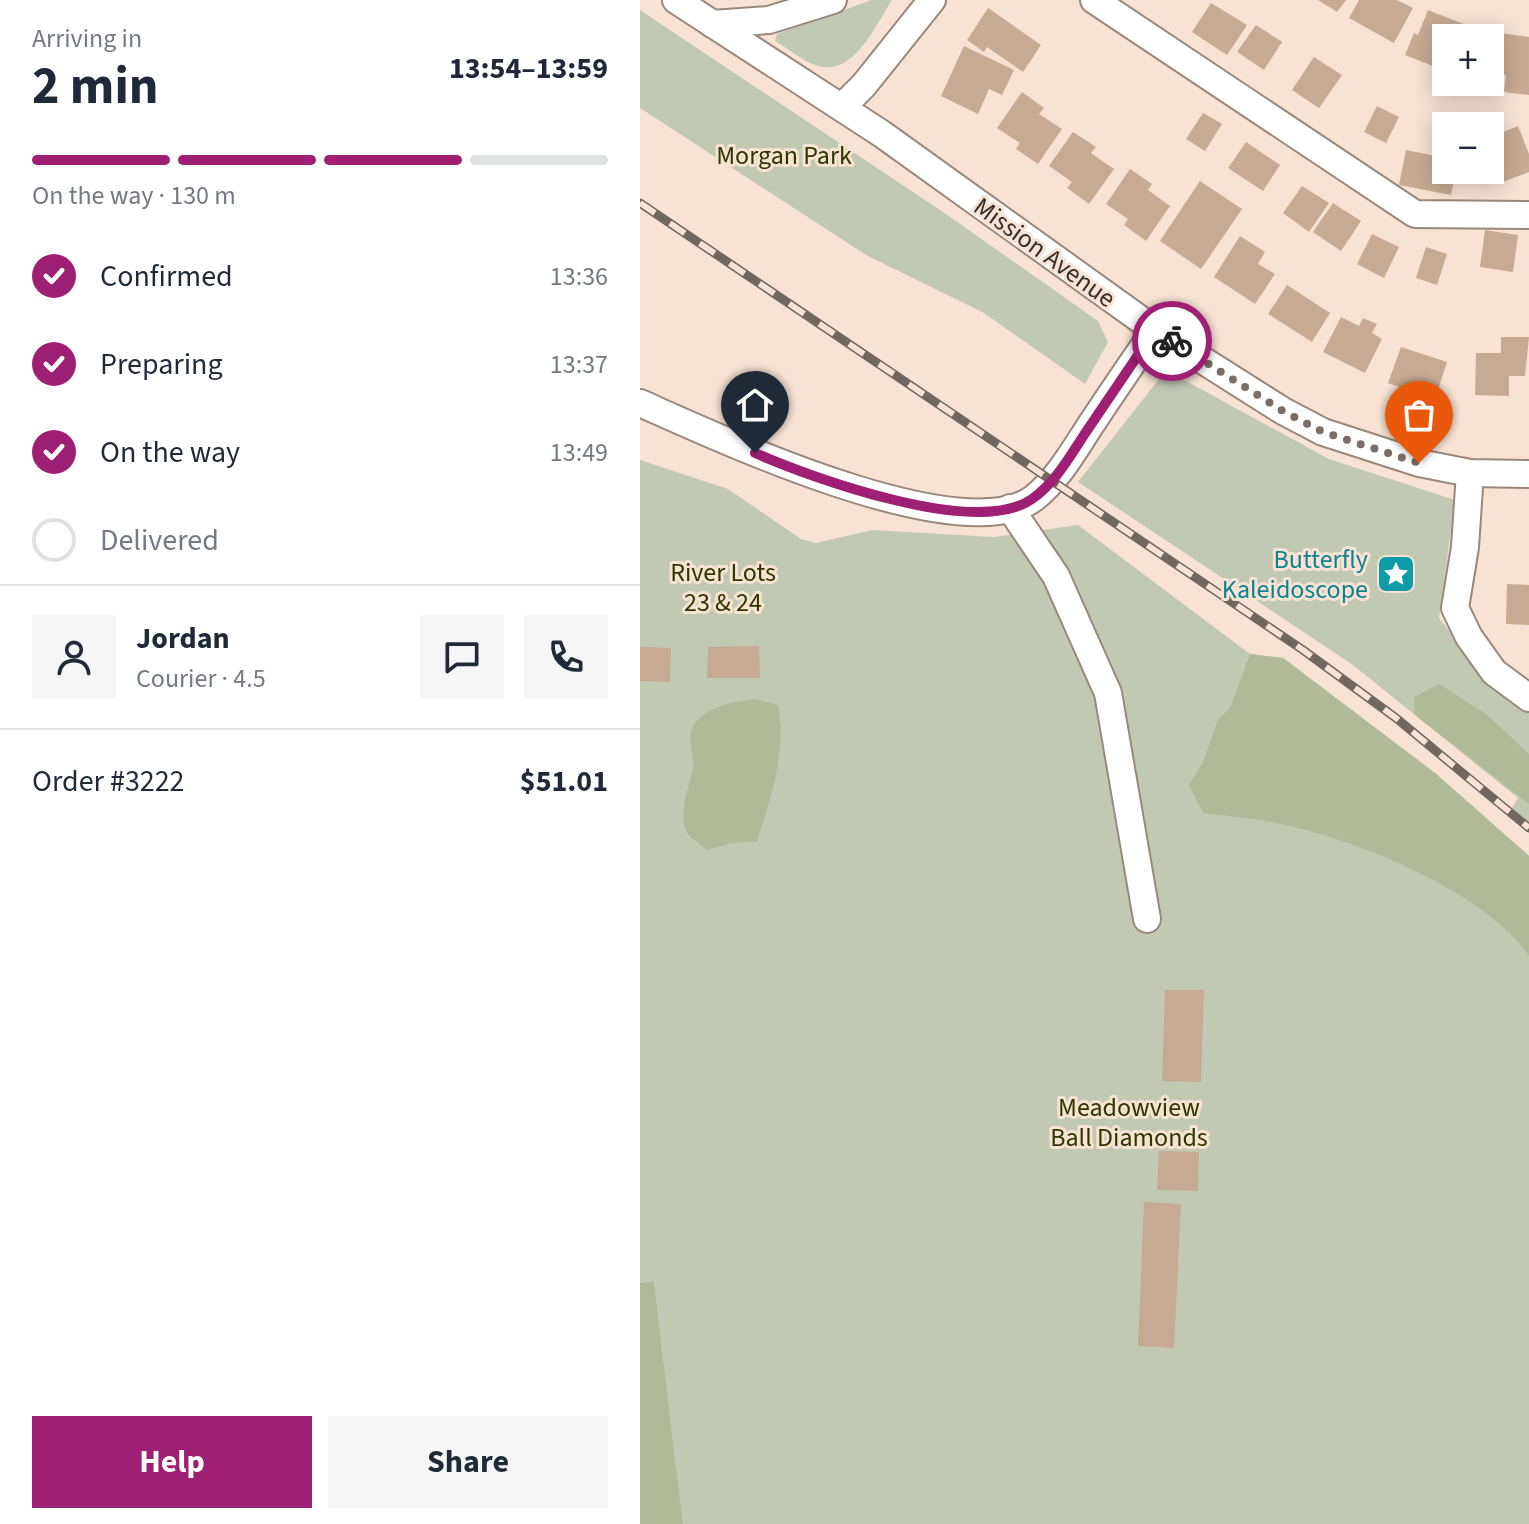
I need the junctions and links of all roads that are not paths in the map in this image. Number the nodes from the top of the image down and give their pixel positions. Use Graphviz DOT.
graph roads {
  1 [pos="676,0"];
  2 [pos="833,0"];
  3 [pos="932,0"];
  4 [pos="1094,0"];
  5 [pos="712,24"];
  6 [pos="842,107"];
  7 [pos="1529,215"];
  8 [pos="1155,330"];
  9 [pos="640,403"];
  10 [pos="1470,473"];
  11 [pos="1529,474"];
  12 [pos="1010,508"];
  13 [pos="1529,698"];
  14 [pos="1147,919"];
  1 -- 5 [label="street, Mission Avenue"];
  2 -- 5 [label="street"];
  3 -- 6 [label="street"];
  4 -- 7 [label="street"];
  5 -- 6 [label="street, Mission Avenue"];
  6 -- 8 [label="street, Mission Avenue"];
  8 -- 10 [label="street, Mission Avenue"];
  8 -- 12 [label="street"];
  9 -- 12 [label="street"];
  10 -- 11 [label="street, Mission Avenue"];
  10 -- 13 [label="street"];
  12 -- 14 [label="street"];
}
